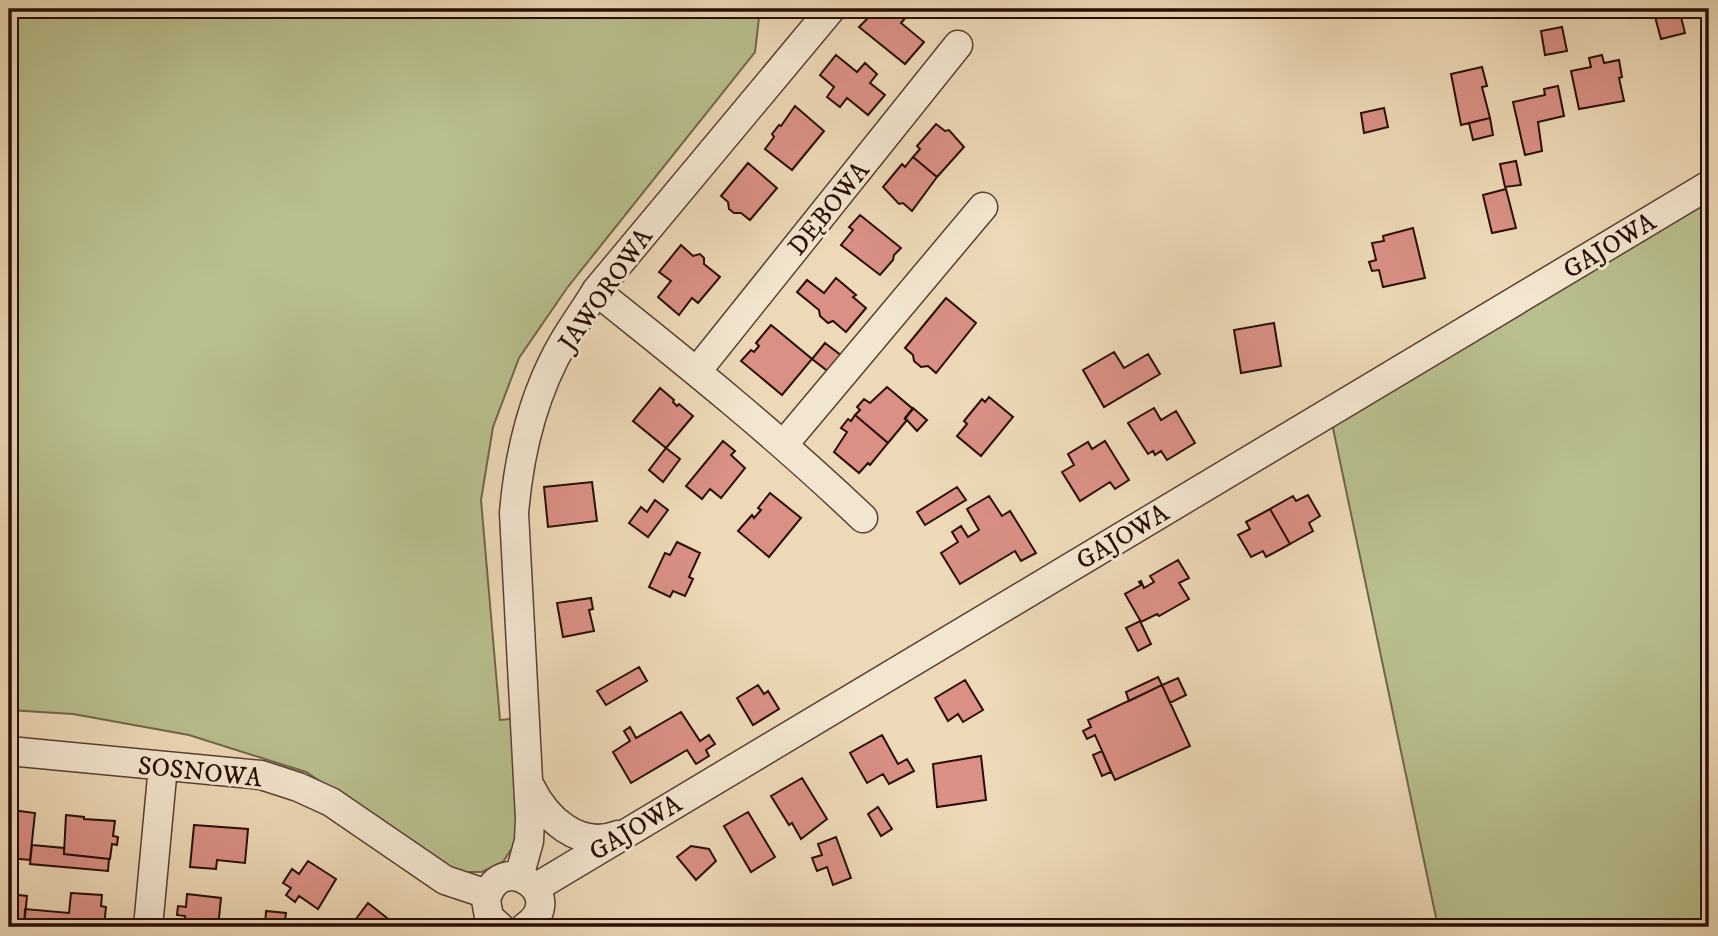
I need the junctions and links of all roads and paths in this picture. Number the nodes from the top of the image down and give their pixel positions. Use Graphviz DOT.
graph roads {
  1 [pos="831,9"];
  2 [pos="958,45"];
  3 [pos="1709,185"];
  4 [pos="983,207"];
  5 [pos="596,291"];
  6 [pos="697,371"];
  7 [pos="784,444"];
  8 [pos="863,518"];
  9 [pos="9,751"];
  10 [pos="163,766"];
  11 [pos="530,786"];
  12 [pos="634,828"];
  13 [pos="527,882"];
  14 [pos="487,894"];
  15 [pos="148,927"];
  16 [pos="500,927"];
  17 [pos="525,927"];
  1 -- 5 [label="street, JAWOROWA"];
  2 -- 6 [label="street, DĘBOWA"];
  3 -- 12 [label="street, GAJOWA"];
  4 -- 7 [label="street"];
  5 -- 6 [label="street"];
  5 -- 11 [label="street, JAWOROWA"];
  6 -- 7 [label="street"];
  7 -- 8 [label="street"];
  9 -- 10 [label="street, SOSNOWA"];
  10 -- 14 [label="street, SOSNOWA"];
  10 -- 15 [label="street"];
  11 -- 12 [label="street"];
  11 -- 13 [label="street, JAWOROWA"];
  12 -- 13 [label="street, GAJOWA"];
  13 -- 14 [label="street, GAJOWA"];
  13 -- 17 [label="street, JAWOROWA"];
  14 -- 16 [label="street"];
}
